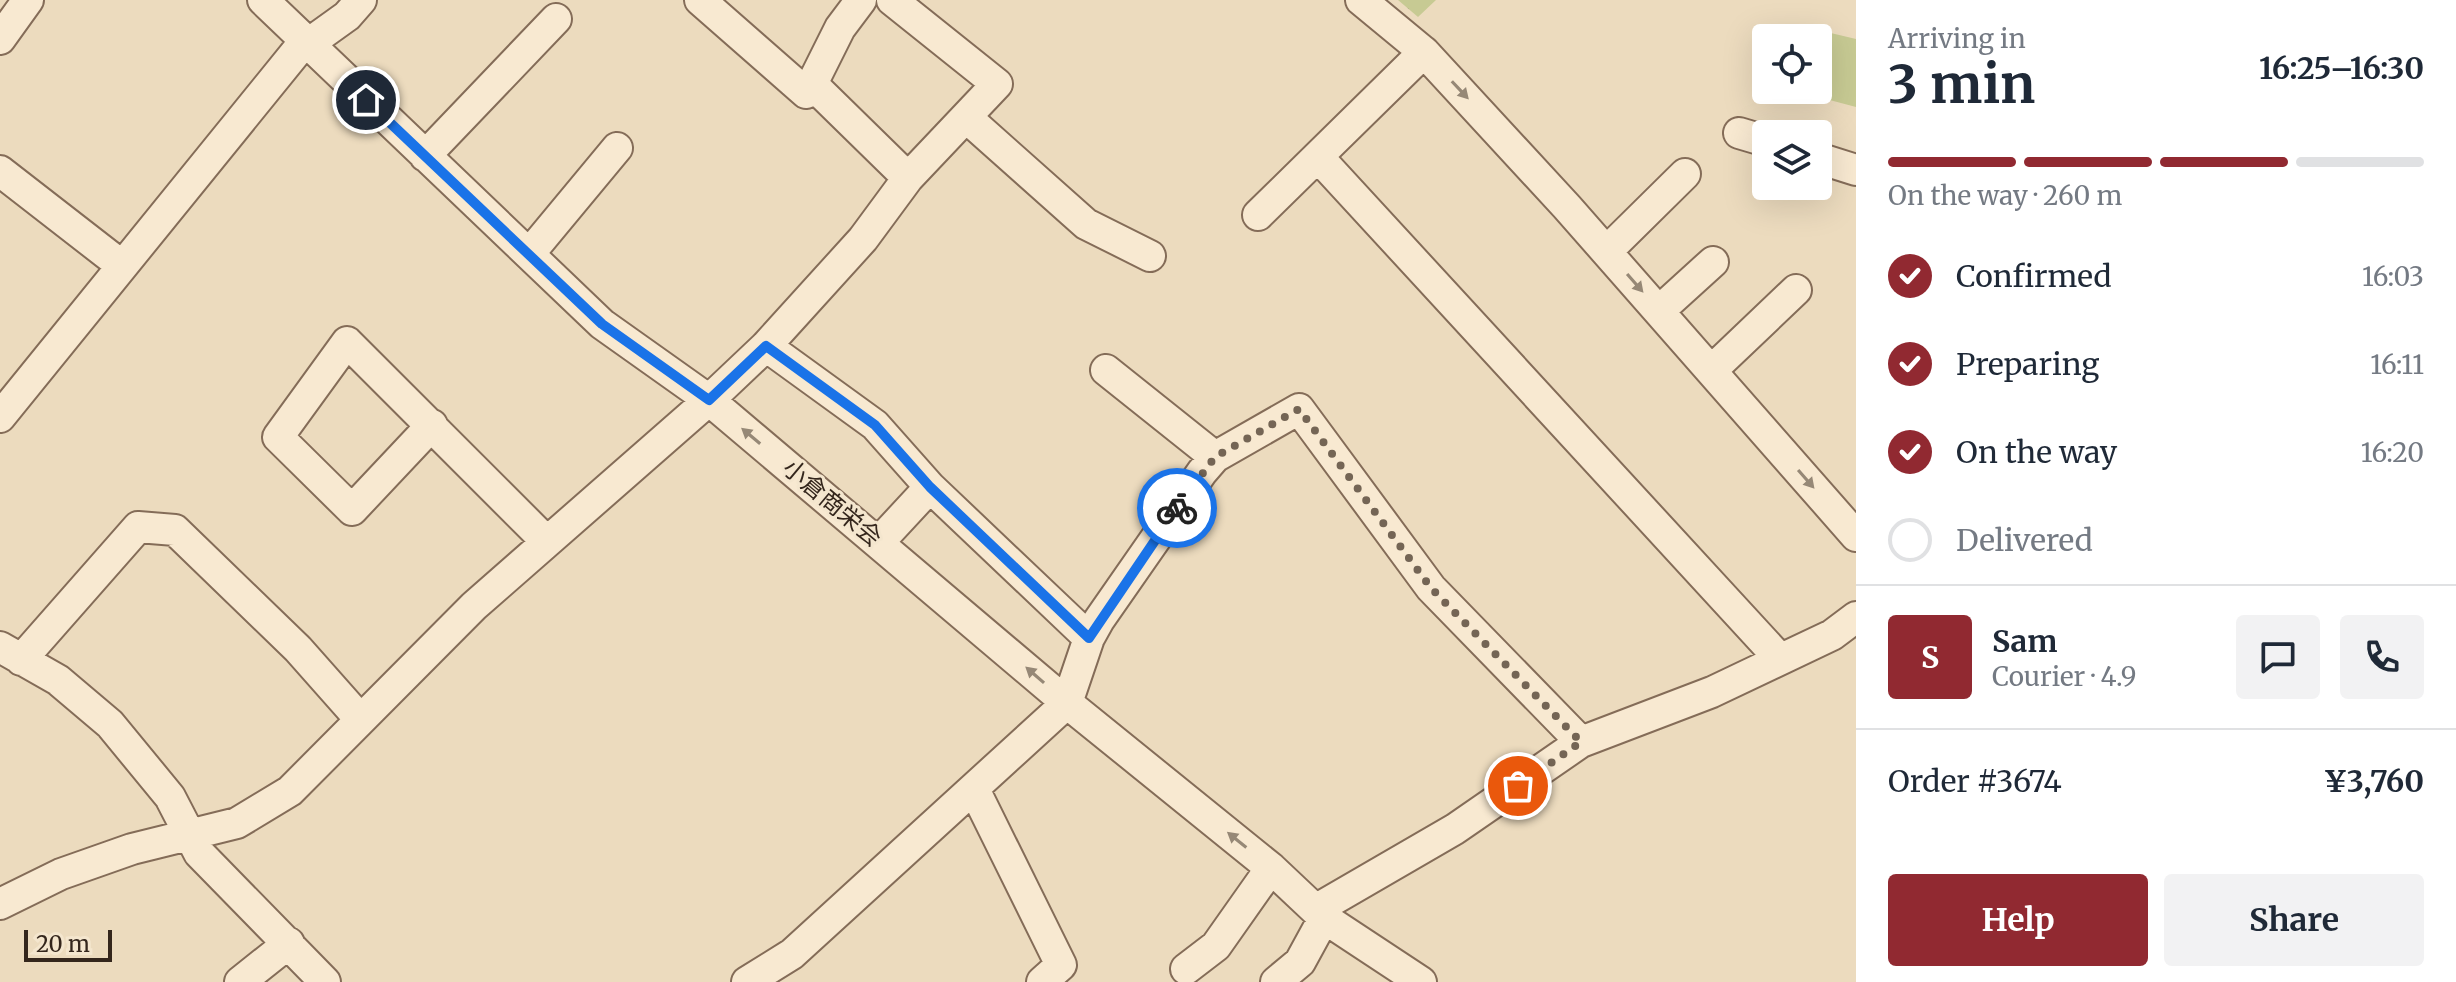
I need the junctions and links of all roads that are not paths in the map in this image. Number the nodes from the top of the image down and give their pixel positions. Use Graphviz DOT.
graph roads {
  1 [pos="28,0"];
  2 [pos="263,0"];
  3 [pos="361,0"];
  4 [pos="700,0"];
  5 [pos="861,0"];
  6 [pos="892,0"];
  7 [pos="1361,0"];
  8 [pos="556,19"];
  9 [pos="0,39"];
  10 [pos="306,43"];
  11 [pos="1424,52"];
  12 [pos="812,84"];
  13 [pos="967,118"];
  14 [pos="617,148"];
  15 [pos="425,156"];
  16 [pos="1319,158"];
  17 [pos="1832,162"];
  18 [pos="1856,170"];
  19 [pos="0,171"];
  20 [pos="1685,174"];
  21 [pos="908,178"];
  22 [pos="1258,215"];
  23 [pos="1607,251"];
  24 [pos="529,254"];
  25 [pos="1150,256"];
  26 [pos="1713,262"];
  27 [pos="121,265"];
  28 [pos="1796,290"];
  29 [pos="1659,311"];
  30 [pos="766,346"];
  31 [pos="1106,370"];
  32 [pos="1712,370"];
  33 [pos="709,400"];
  34 [pos="0,416"];
  35 [pos="432,425"];
  36 [pos="1215,457"];
  37 [pos="930,487"];
  38 [pos="1856,536"];
  39 [pos="546,541"];
  40 [pos="879,542"];
  41 [pos="1856,617"];
  42 [pos="1089,638"];
  43 [pos="10,654"];
  44 [pos="1780,659"];
  45 [pos="1067,703"];
  46 [pos="360,719"];
  47 [pos="1581,742"];
  48 [pos="974,789"];
  49 [pos="190,837"];
  50 [pos="1271,868"];
  51 [pos="0,904"];
  52 [pos="1321,913"];
  53 [pos="289,943"];
  54 [pos="1186,969"];
  55 [pos="759,979"];
  56 [pos="240,982"];
  57 [pos="325,982"];
  58 [pos="1042,982"];
  59 [pos="1276,982"];
  60 [pos="1421,982"];
  1 -- 9 [label="street"];
  2 -- 10 [label="street, 小倉商栄会"];
  3 -- 10 [label="street"];
  4 -- 12 [label="street"];
  5 -- 12 [label="street"];
  6 -- 13 [label="street"];
  7 -- 11 [label="street"];
  8 -- 15 [label="street"];
  10 -- 15 [label="street, 小倉商栄会"];
  10 -- 27 [label="street"];
  11 -- 16 [label="street"];
  11 -- 23 [label="street, one-way"];
  12 -- 21 [label="street"];
  13 -- 21 [label="street"];
  13 -- 25 [label="street"];
  14 -- 24 [label="street"];
  15 -- 24 [label="street, 小倉商栄会"];
  16 -- 22 [label="street"];
  16 -- 44 [label="street"];
  17 -- 18 [label="street"];
  19 -- 27 [label="street"];
  20 -- 23 [label="street"];
  21 -- 30 [label="street"];
  23 -- 29 [label="street, one-way"];
  24 -- 33 [label="street, 小倉商栄会"];
  26 -- 29 [label="street"];
  27 -- 34 [label="street"];
  28 -- 32 [label="street"];
  29 -- 32 [label="street"];
  30 -- 33 [label="street"];
  30 -- 37 [label="street"];
  31 -- 36 [label="street"];
  32 -- 38 [label="street, one-way"];
  33 -- 39 [label="street"];
  40 -- 33 [label="street, 小倉商栄会, one-way"];
  35 -- 35 [label="street"];
  35 -- 39 [label="street"];
  36 -- 42 [label="street"];
  36 -- 47 [label="street"];
  37 -- 40 [label="street"];
  37 -- 42 [label="street"];
  39 -- 46 [label="street"];
  45 -- 40 [label="street, 小倉商栄会, one-way"];
  41 -- 44 [label="street"];
  42 -- 45 [label="street"];
  43 -- 46 [label="street"];
  43 -- 49 [label="street"];
  44 -- 47 [label="street"];
  45 -- 48 [label="street"];
  50 -- 45 [label="street, 小倉商栄会, one-way"];
  46 -- 49 [label="street"];
  47 -- 52 [label="street"];
  48 -- 55 [label="street"];
  48 -- 58 [label="street"];
  49 -- 51 [label="street"];
  49 -- 53 [label="street"];
  50 -- 52 [label="street, 小倉商栄会"];
  50 -- 54 [label="street"];
  52 -- 59 [label="street"];
  52 -- 60 [label="street, 小倉商栄会"];
  53 -- 56 [label="street"];
  53 -- 57 [label="street"];
}
